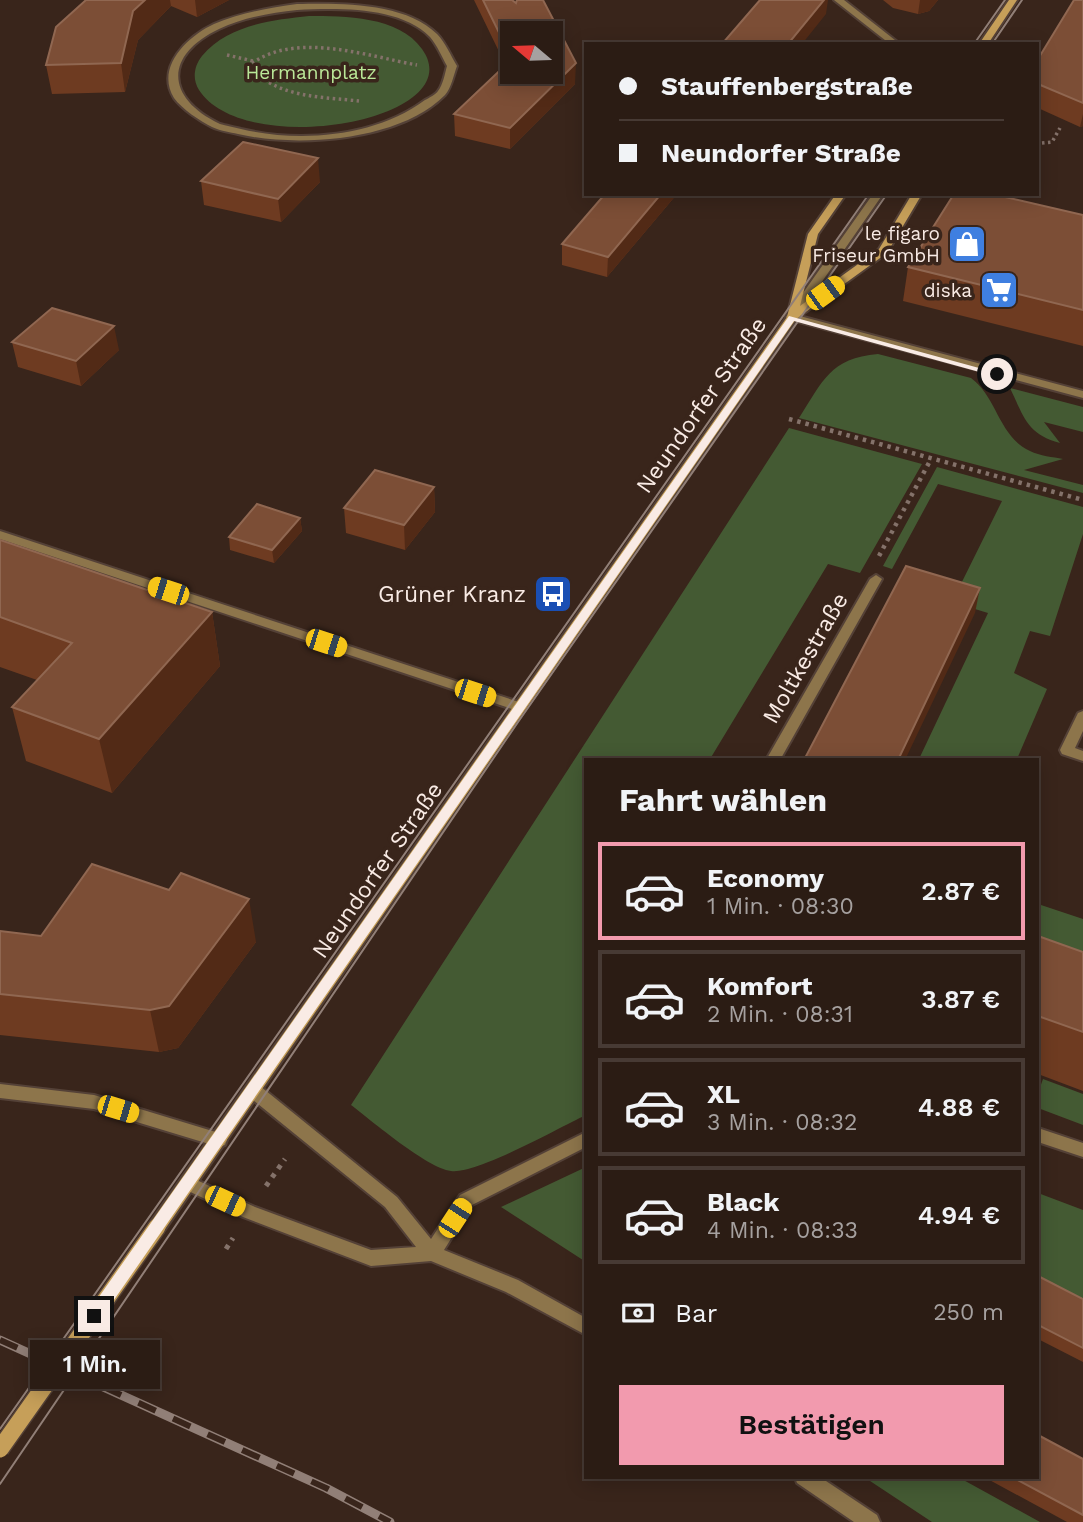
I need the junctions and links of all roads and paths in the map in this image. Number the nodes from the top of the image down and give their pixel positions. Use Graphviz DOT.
graph roads {
  1 [pos="284,0"];
  2 [pos="838,0"];
  3 [pos="1013,0"];
  4 [pos="272,10"];
  5 [pos="893,42"];
  6 [pos="984,42"];
  7 [pos="451,70"];
  8 [pos="418,112"];
  9 [pos="1060,128"];
  10 [pos="1042,143"];
  11 [pos="840,196"];
  12 [pos="877,196"];
  13 [pos="915,196"];
  14 [pos="792,317"];
  15 [pos="1083,395"];
  16 [pos="789,419"];
  17 [pos="931,459"];
  18 [pos="1083,500"];
  19 [pos="0,535"];
  20 [pos="876,579"];
  21 [pos="520,707"];
  22 [pos="1083,716"];
  23 [pos="1083,756"];
  24 [pos="774,758"];
  25 [pos="0,1091"];
  26 [pos="254,1091"];
  27 [pos="308,1132"];
  28 [pos="1039,1135"];
  29 [pos="219,1140"];
  30 [pos="584,1140"];
  31 [pos="1083,1150"];
  32 [pos="188,1183"];
  33 [pos="249,1212"];
  34 [pos="226,1249"];
  35 [pos="432,1253"];
  36 [pos="584,1325"];
  37 [pos="0,1449"];
  38 [pos="807,1479"];
  39 [pos="870,1522"];
  1 -- 4 [label="street"];
  2 -- 5 [label="street"];
  3 -- 6 [label="street"];
  4 -- 7 [label="street"];
  4 -- 8 [label="street"];
  7 -- 8 [label="street"];
  7 -- 8 [label="path"];
  9 -- 10 [label="path"];
  11 -- 14 [label="street, Neundorfer Straße"];
  12 -- 14 [label="street, Neundorfer Straße"];
  13 -- 14 [label="street, Neundorfer Straße"];
  14 -- 15 [label="street"];
  14 -- 21 [label="street, Neundorfer Straße"];
  16 -- 17 [label="path"];
  17 -- 18 [label="path"];
  17 -- 20 [label="path"];
  19 -- 21 [label="street"];
  20 -- 24 [label="street, Moltkestraße"];
  21 -- 26 [label="street, Neundorfer Straße"];
  22 -- 23 [label="street"];
  25 -- 29 [label="street"];
  26 -- 27 [label="street"];
  26 -- 29 [label="street, Neundorfer Straße"];
  27 -- 33 [label="path"];
  27 -- 35 [label="street"];
  28 -- 31 [label="street"];
  29 -- 32 [label="street, Neundorfer Straße"];
  30 -- 35 [label="street"];
  32 -- 33 [label="street"];
  32 -- 37 [label="street, Neundorfer Straße, bridge"];
  33 -- 34 [label="path"];
  33 -- 35 [label="street"];
  35 -- 36 [label="street"];
  38 -- 39 [label="street"];
}
